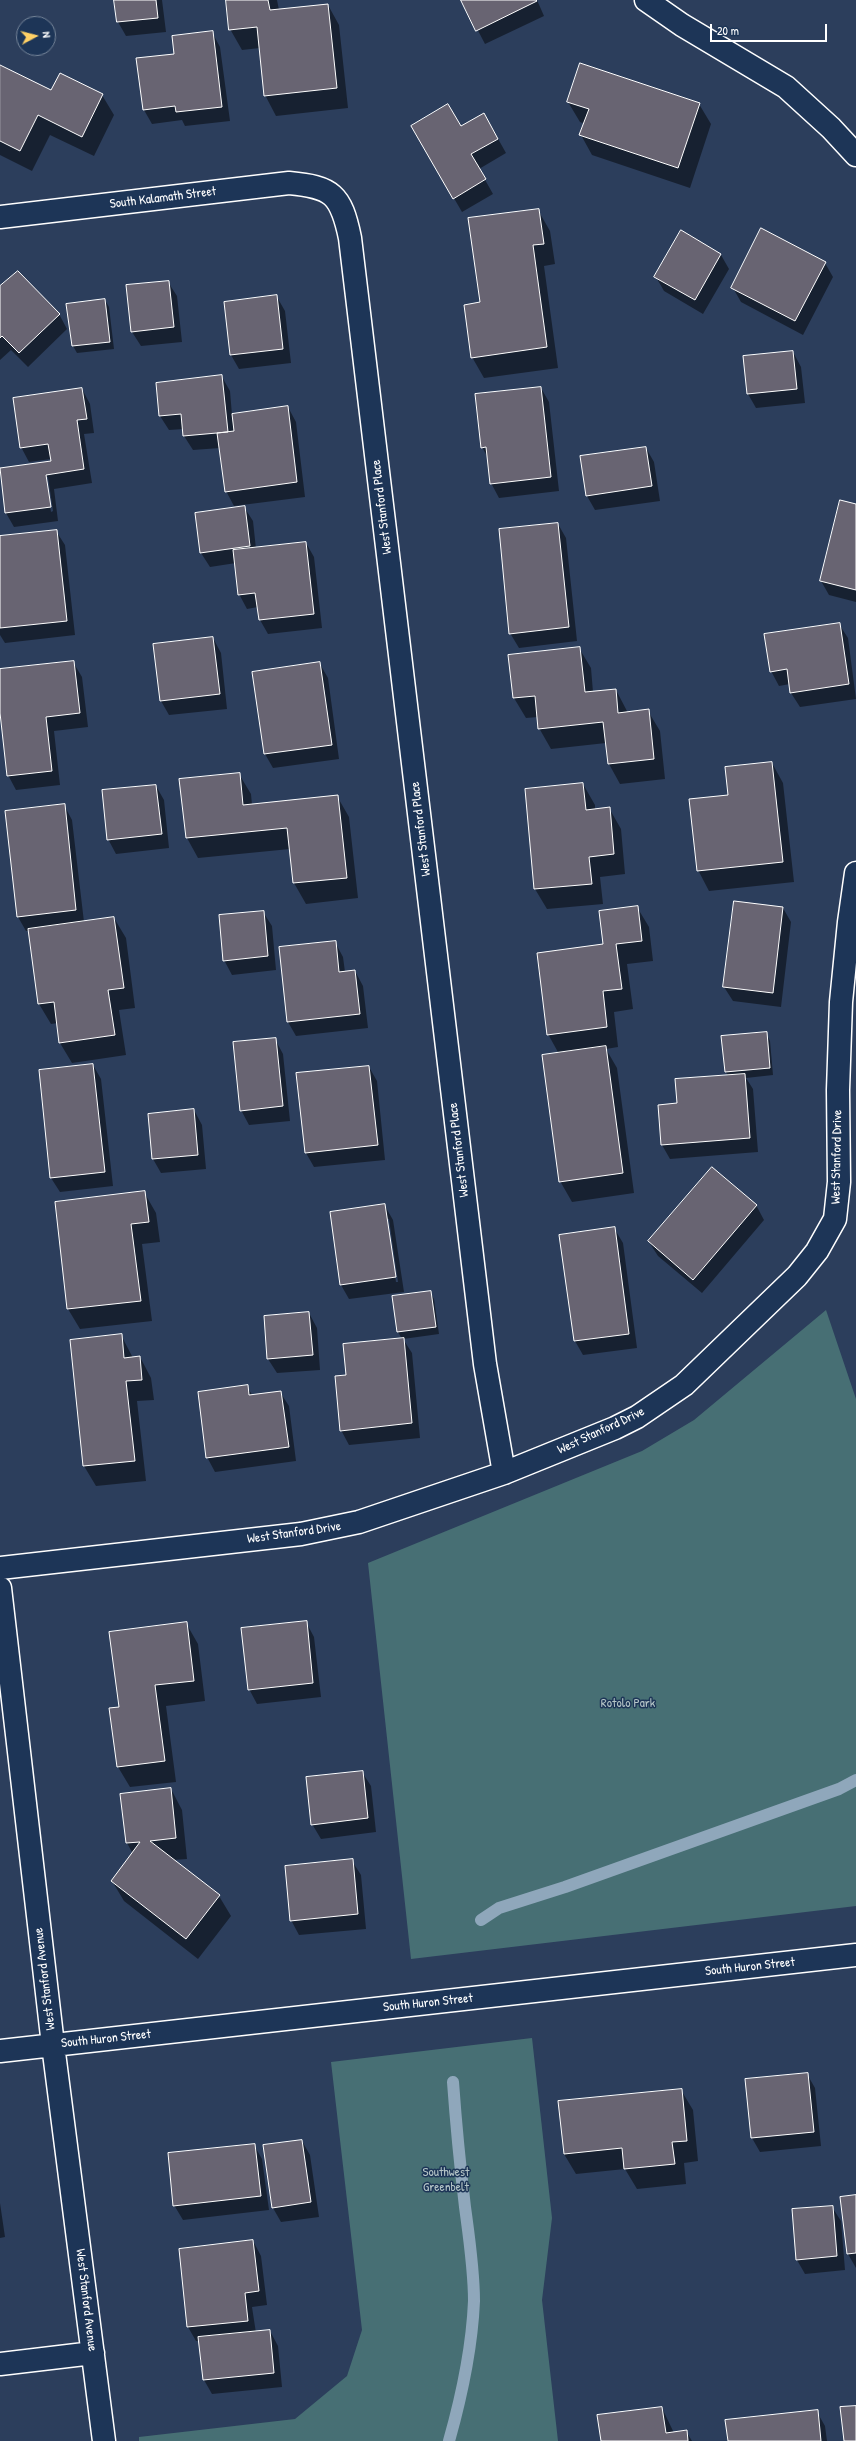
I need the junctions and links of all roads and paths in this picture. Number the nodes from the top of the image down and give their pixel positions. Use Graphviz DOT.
graph roads {
  1 [pos="646,0"];
  2 [pos="856,155"];
  3 [pos="326,190"];
  4 [pos="0,217"];
  5 [pos="856,873"];
  6 [pos="504,1473"];
  7 [pos="0,1568"];
  8 [pos="0,1588"];
  9 [pos="856,1955"];
  10 [pos="53,2045"];
  11 [pos="0,2051"];
  12 [pos="93,2353"];
  13 [pos="0,2364"];
  14 [pos="104,2441"];
  1 -- 2 [label="street"];
  3 -- 4 [label="street, South Kalamath Street"];
  3 -- 6 [label="street, West Stanford Place"];
  5 -- 6 [label="street, West Stanford Drive"];
  6 -- 7 [label="street, West Stanford Drive"];
  8 -- 10 [label="street, West Stanford Avenue"];
  9 -- 10 [label="street, South Huron Street"];
  10 -- 11 [label="street, South Huron Street"];
  10 -- 12 [label="street, West Stanford Avenue"];
  12 -- 13 [label="street"];
  12 -- 14 [label="street, West Stanford Avenue"];
}
